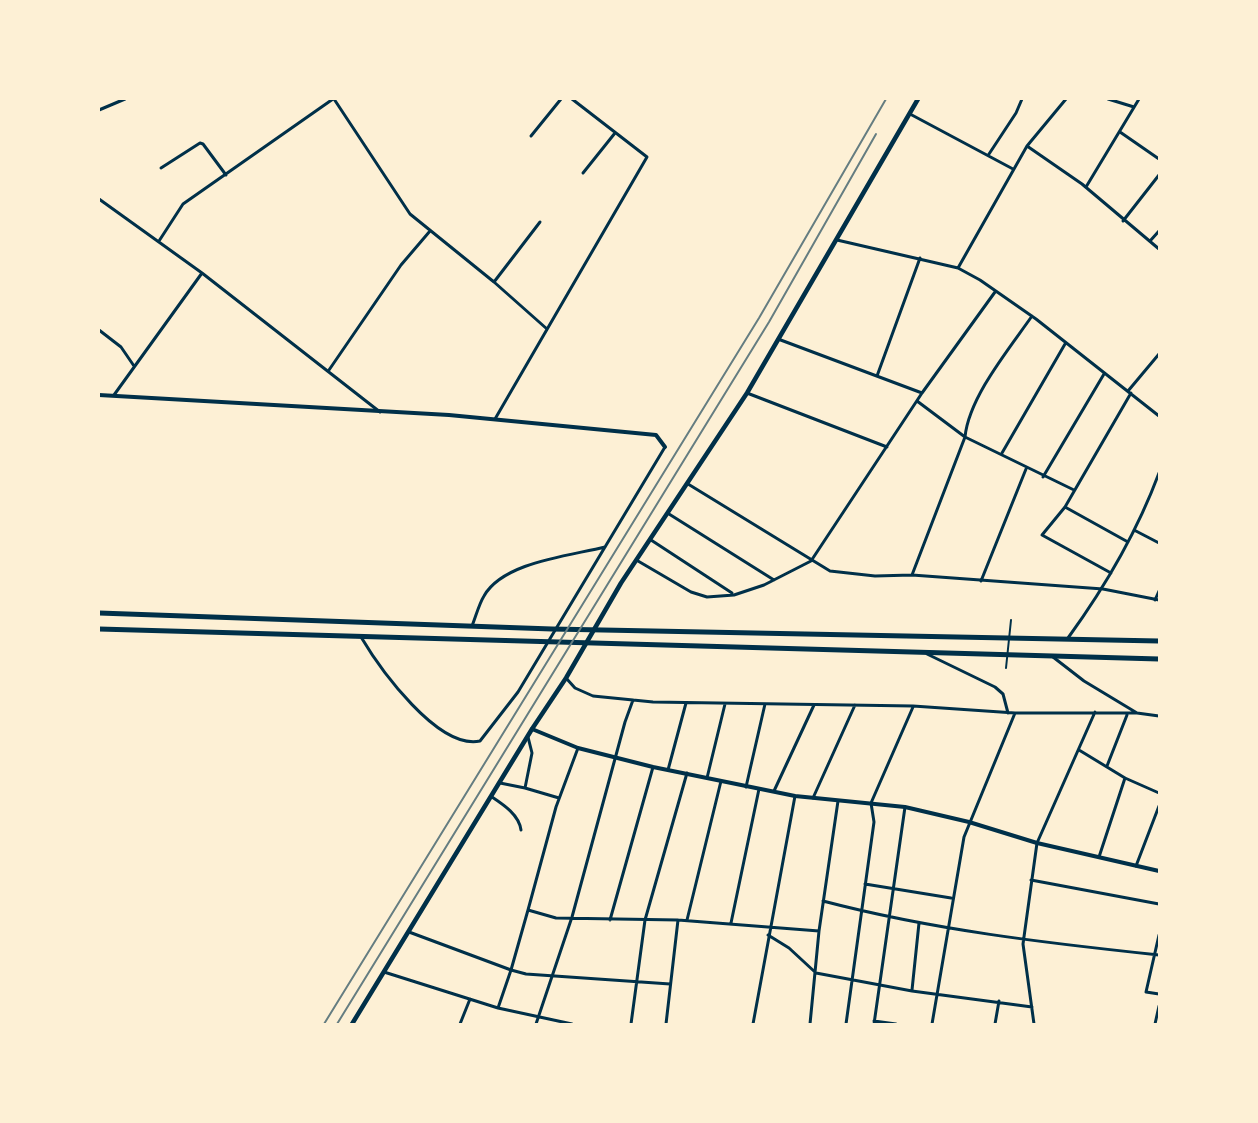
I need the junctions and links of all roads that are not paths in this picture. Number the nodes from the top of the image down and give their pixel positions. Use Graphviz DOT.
graph roads {
  1 [pos="125,99"];
  2 [pos="334,99"];
  3 [pos="561,99"];
  4 [pos="572,99"];
  5 [pos="918,99"];
  6 [pos="1022,99"];
  7 [pos="1066,99"];
  8 [pos="1108,99"];
  9 [pos="1139,99"];
  10 [pos="1134,107"];
  11 [pos="99,110"];
  12 [pos="910,114"];
  13 [pos="1120,132"];
  14 [pos="615,133"];
  15 [pos="531,136"];
  16 [pos="1027,146"];
  17 [pos="989,154"];
  18 [pos="1159,159"];
  19 [pos="161,168"];
  20 [pos="1013,169"];
  21 [pos="583,173"];
  22 [pos="226,175"];
  23 [pos="1159,175"];
  24 [pos="1086,187"];
  25 [pos="99,199"];
  26 [pos="1123,221"];
  27 [pos="540,222"];
  28 [pos="430,231"];
  29 [pos="1159,231"];
  30 [pos="837,240"];
  31 [pos="159,241"];
  32 [pos="1150,241"];
  33 [pos="1159,249"];
  34 [pos="920,258"];
  35 [pos="958,268"];
  36 [pos="202,273"];
  37 [pos="494,282"];
  38 [pos="995,292"];
  39 [pos="1032,316"];
  40 [pos="547,329"];
  41 [pos="99,330"];
  42 [pos="778,339"];
  43 [pos="1065,344"];
  44 [pos="1159,354"];
  45 [pos="134,366"];
  46 [pos="329,370"];
  47 [pos="1104,374"];
  48 [pos="877,376"];
  49 [pos="1129,392"];
  50 [pos="747,393"];
  51 [pos="922,393"];
  52 [pos="99,395"];
  53 [pos="114,396"];
  54 [pos="917,401"];
  55 [pos="381,413"];
  56 [pos="1159,416"];
  57 [pos="495,419"];
  58 [pos="965,437"];
  59 [pos="665,447"];
  60 [pos="887,447"];
  61 [pos="1002,453"];
  62 [pos="1026,469"];
  63 [pos="1159,473"];
  64 [pos="1043,477"];
  65 [pos="688,484"];
  66 [pos="1074,491"];
  67 [pos="1065,507"];
  68 [pos="669,514"];
  69 [pos="1134,530"];
  70 [pos="651,540"];
  71 [pos="1128,542"];
  72 [pos="1159,543"];
  73 [pos="606,546"];
  74 [pos="638,561"];
  75 [pos="811,561"];
  76 [pos="1111,573"];
  77 [pos="912,575"];
  78 [pos="774,580"];
  79 [pos="981,581"];
  80 [pos="1103,589"];
  81 [pos="1159,591"];
  82 [pos="734,595"];
  83 [pos="1157,600"];
  84 [pos="99,613"];
  85 [pos="1011,620"];
  86 [pos="472,626"];
  87 [pos="99,629"];
  88 [pos="361,636"];
  89 [pos="1068,638"];
  90 [pos="1159,642"];
  91 [pos="925,653"];
  92 [pos="1049,655"];
  93 [pos="1159,658"];
  94 [pos="1006,668"];
  95 [pos="566,678"];
  96 [pos="633,700"];
  97 [pos="686,703"];
  98 [pos="725,704"];
  99 [pos="765,704"];
  100 [pos="814,705"];
  101 [pos="855,705"];
  102 [pos="913,706"];
  103 [pos="1095,712"];
  104 [pos="1008,713"];
  105 [pos="1015,713"];
  106 [pos="1137,713"];
  107 [pos="1127,715"];
  108 [pos="1159,716"];
  109 [pos="532,729"];
  110 [pos="528,737"];
  111 [pos="578,748"];
  112 [pos="1078,750"];
  113 [pos="615,757"];
  114 [pos="1107,766"];
  115 [pos="653,767"];
  116 [pos="668,770"];
  117 [pos="687,773"];
  118 [pos="707,778"];
  119 [pos="1125,778"];
  120 [pos="721,781"];
  121 [pos="500,783"];
  122 [pos="746,787"];
  123 [pos="525,788"];
  124 [pos="759,789"];
  125 [pos="774,791"];
  126 [pos="1159,794"];
  127 [pos="795,796"];
  128 [pos="492,797"];
  129 [pos="559,798"];
  130 [pos="813,798"];
  131 [pos="838,801"];
  132 [pos="871,803"];
  133 [pos="1159,806"];
  134 [pos="905,807"];
  135 [pos="969,822"];
  136 [pos="521,830"];
  137 [pos="1037,843"];
  138 [pos="1099,858"];
  139 [pos="1136,866"];
  140 [pos="1159,872"];
  141 [pos="1030,880"];
  142 [pos="865,884"];
  143 [pos="894,888"];
  144 [pos="951,898"];
  145 [pos="823,901"];
  146 [pos="1159,904"];
  147 [pos="528,910"];
  148 [pos="861,911"];
  149 [pos="572,916"];
  150 [pos="889,918"];
  151 [pos="610,920"];
  152 [pos="645,920"];
  153 [pos="678,920"];
  154 [pos="687,920"];
  155 [pos="731,923"];
  156 [pos="919,923"];
  157 [pos="769,926"];
  158 [pos="947,928"];
  159 [pos="819,931"];
  160 [pos="409,932"];
  161 [pos="768,935"];
  162 [pos="1159,936"];
  163 [pos="1024,938"];
  164 [pos="1157,955"];
  165 [pos="511,970"];
  166 [pos="384,972"];
  167 [pos="816,973"];
  168 [pos="552,976"];
  169 [pos="851,979"];
  170 [pos="637,981"];
  171 [pos="670,984"];
  172 [pos="879,985"];
  173 [pos="912,991"];
  174 [pos="937,993"];
  175 [pos="1159,994"];
  176 [pos="470,999"];
  177 [pos="999,1001"];
  178 [pos="1159,1006"];
  179 [pos="1032,1007"];
  180 [pos="498,1008"];
  181 [pos="538,1016"];
  182 [pos="874,1023"];
  183 [pos="354,1024"];
  184 [pos="460,1024"];
  185 [pos="536,1024"];
  186 [pos="572,1024"];
  187 [pos="632,1024"];
  188 [pos="666,1024"];
  189 [pos="753,1024"];
  190 [pos="810,1024"];
  191 [pos="846,1024"];
  192 [pos="896,1024"];
  193 [pos="932,1024"];
  194 [pos="995,1024"];
  195 [pos="1034,1024"];
  196 [pos="1155,1024"];
  1 -- 11 [label="street"];
  2 -- 22 [label="street"];
  2 -- 28 [label="street"];
  3 -- 15 [label="street"];
  4 -- 14 [label="street"];
  5 -- 12 [label="main road"];
  6 -- 17 [label="street"];
  7 -- 16 [label="street"];
  8 -- 10 [label="street"];
  9 -- 10 [label="street"];
  10 -- 13 [label="street"];
  12 -- 17 [label="street"];
  12 -- 30 [label="main road"];
  13 -- 18 [label="street"];
  13 -- 24 [label="street"];
  14 -- 21 [label="street"];
  14 -- 40 [label="street"];
  16 -- 20 [label="street"];
  16 -- 24 [label="street"];
  17 -- 20 [label="street"];
  19 -- 22 [label="street"];
  20 -- 35 [label="street"];
  22 -- 31 [label="street"];
  23 -- 26 [label="street"];
  24 -- 26 [label="street"];
  25 -- 31 [label="street"];
  26 -- 32 [label="street"];
  27 -- 37 [label="street"];
  28 -- 37 [label="street"];
  28 -- 46 [label="street"];
  29 -- 32 [label="street"];
  30 -- 34 [label="street"];
  30 -- 42 [label="main road"];
  31 -- 36 [label="street"];
  32 -- 33 [label="street"];
  34 -- 35 [label="street"];
  34 -- 48 [label="street"];
  35 -- 38 [label="street"];
  36 -- 45 [label="street"];
  36 -- 46 [label="street"];
  37 -- 40 [label="street"];
  38 -- 39 [label="street"];
  38 -- 51 [label="street"];
  39 -- 43 [label="street"];
  39 -- 58 [label="street"];
  40 -- 57 [label="street"];
  41 -- 45 [label="street"];
  42 -- 48 [label="street"];
  42 -- 50 [label="main road"];
  43 -- 47 [label="street"];
  43 -- 61 [label="street"];
  44 -- 49 [label="street"];
  45 -- 53 [label="street"];
  46 -- 55 [label="street"];
  47 -- 49 [label="street"];
  47 -- 64 [label="street"];
  48 -- 51 [label="street"];
  49 -- 56 [label="street"];
  49 -- 66 [label="street"];
  50 -- 60 [label="street"];
  50 -- 65 [label="main road"];
  51 -- 54 [label="street"];
  52 -- 53 [label="street"];
  53 -- 55 [label="street"];
  54 -- 58 [label="street"];
  54 -- 60 [label="street"];
  55 -- 57 [label="street"];
  57 -- 59 [label="street"];
  58 -- 61 [label="street"];
  58 -- 77 [label="street"];
  59 -- 73 [label="street"];
  60 -- 75 [label="street"];
  61 -- 62 [label="street"];
  62 -- 64 [label="street"];
  62 -- 79 [label="street"];
  63 -- 69 [label="street"];
  64 -- 66 [label="street"];
  65 -- 68 [label="main road"];
  65 -- 75 [label="street"];
  66 -- 67 [label="street"];
  67 -- 71 [label="street"];
  67 -- 76 [label="street"];
  68 -- 70 [label="main road"];
  68 -- 78 [label="street"];
  69 -- 71 [label="street"];
  69 -- 72 [label="street"];
  70 -- 74 [label="main road"];
  70 -- 82 [label="street"];
  71 -- 76 [label="street"];
  73 -- 86 [label="street"];
  73 -- 88 [label="street"];
  74 -- 82 [label="street"];
  74 -- 95 [label="main road"];
  75 -- 77 [label="street"];
  75 -- 78 [label="street"];
  76 -- 80 [label="street"];
  77 -- 79 [label="street"];
  78 -- 82 [label="street"];
  79 -- 80 [label="street"];
  80 -- 83 [label="street"];
  80 -- 89 [label="street"];
  81 -- 83 [label="street"];
  84 -- 86 [label="highway"];
  85 -- 94 [label="street"];
  86 -- 89 [label="highway"];
  87 -- 88 [label="highway"];
  88 -- 91 [label="highway"];
  89 -- 90 [label="highway"];
  91 -- 92 [label="highway"];
  91 -- 104 [label="street"];
  92 -- 93 [label="highway"];
  92 -- 106 [label="street"];
  95 -- 96 [label="street"];
  95 -- 109 [label="main road"];
  96 -- 97 [label="street"];
  96 -- 113 [label="street"];
  97 -- 98 [label="street"];
  97 -- 116 [label="street"];
  98 -- 99 [label="street"];
  98 -- 118 [label="street"];
  99 -- 100 [label="street"];
  99 -- 122 [label="street"];
  100 -- 101 [label="street"];
  100 -- 125 [label="street"];
  101 -- 102 [label="street"];
  101 -- 130 [label="street"];
  102 -- 104 [label="street"];
  102 -- 132 [label="street"];
  103 -- 105 [label="street"];
  103 -- 107 [label="street"];
  103 -- 112 [label="street"];
  104 -- 105 [label="street"];
  105 -- 135 [label="street"];
  106 -- 107 [label="street"];
  106 -- 108 [label="street"];
  107 -- 114 [label="street"];
  109 -- 110 [label="main road"];
  109 -- 111 [label="street"];
  110 -- 121 [label="main road"];
  110 -- 123 [label="street"];
  111 -- 113 [label="street"];
  111 -- 129 [label="street"];
  112 -- 114 [label="street"];
  112 -- 137 [label="street"];
  113 -- 115 [label="street"];
  113 -- 149 [label="street"];
  114 -- 119 [label="street"];
  115 -- 116 [label="street"];
  115 -- 151 [label="street"];
  116 -- 117 [label="street"];
  117 -- 118 [label="street"];
  117 -- 152 [label="street"];
  118 -- 120 [label="street"];
  119 -- 126 [label="street"];
  119 -- 138 [label="street"];
  120 -- 122 [label="street"];
  120 -- 154 [label="street"];
  121 -- 123 [label="street"];
  121 -- 128 [label="main road"];
  122 -- 124 [label="street"];
  123 -- 129 [label="street"];
  124 -- 125 [label="street"];
  124 -- 155 [label="street"];
  125 -- 127 [label="street"];
  127 -- 130 [label="street"];
  127 -- 157 [label="street"];
  128 -- 136 [label="street"];
  128 -- 160 [label="main road"];
  129 -- 147 [label="street"];
  130 -- 131 [label="street"];
  131 -- 132 [label="street"];
  131 -- 145 [label="street"];
  132 -- 134 [label="street"];
  132 -- 142 [label="street"];
  133 -- 139 [label="street"];
  134 -- 135 [label="street"];
  134 -- 143 [label="street"];
  135 -- 137 [label="street"];
  135 -- 144 [label="street"];
  137 -- 138 [label="street"];
  137 -- 141 [label="street"];
  138 -- 139 [label="street"];
  139 -- 140 [label="street"];
  141 -- 146 [label="street"];
  141 -- 163 [label="street"];
  142 -- 143 [label="street"];
  142 -- 148 [label="street"];
  143 -- 144 [label="street"];
  143 -- 150 [label="street"];
  144 -- 158 [label="street"];
  145 -- 148 [label="street"];
  145 -- 159 [label="street"];
  147 -- 149 [label="street"];
  147 -- 165 [label="street"];
  148 -- 150 [label="street"];
  148 -- 169 [label="street"];
  149 -- 151 [label="street"];
  149 -- 168 [label="street"];
  150 -- 156 [label="street"];
  150 -- 172 [label="street"];
  151 -- 152 [label="street"];
  152 -- 153 [label="street"];
  152 -- 170 [label="street"];
  153 -- 154 [label="street"];
  153 -- 171 [label="street"];
  154 -- 155 [label="street"];
  155 -- 157 [label="street"];
  156 -- 158 [label="street"];
  156 -- 173 [label="street"];
  157 -- 159 [label="street"];
  157 -- 161 [label="street"];
  158 -- 163 [label="street"];
  158 -- 174 [label="street"];
  159 -- 167 [label="street"];
  160 -- 165 [label="street"];
  160 -- 166 [label="main road"];
  161 -- 167 [label="street"];
  161 -- 189 [label="street"];
  162 -- 164 [label="street"];
  163 -- 164 [label="street"];
  163 -- 179 [label="street"];
  164 -- 175 [label="street"];
  165 -- 168 [label="street"];
  165 -- 180 [label="street"];
  166 -- 176 [label="street"];
  166 -- 183 [label="main road"];
  167 -- 169 [label="street"];
  167 -- 190 [label="street"];
  168 -- 170 [label="street"];
  168 -- 181 [label="street"];
  169 -- 172 [label="street"];
  169 -- 191 [label="street"];
  170 -- 171 [label="street"];
  170 -- 187 [label="street"];
  171 -- 188 [label="street"];
  172 -- 173 [label="street"];
  172 -- 182 [label="street"];
  173 -- 174 [label="street"];
  174 -- 177 [label="street"];
  174 -- 193 [label="street"];
  176 -- 180 [label="street"];
  176 -- 184 [label="street"];
  177 -- 179 [label="street"];
  177 -- 194 [label="street"];
  178 -- 196 [label="street"];
  179 -- 195 [label="street"];
  180 -- 181 [label="street"];
  181 -- 185 [label="street"];
  181 -- 186 [label="street"];
  182 -- 192 [label="street"];
}
